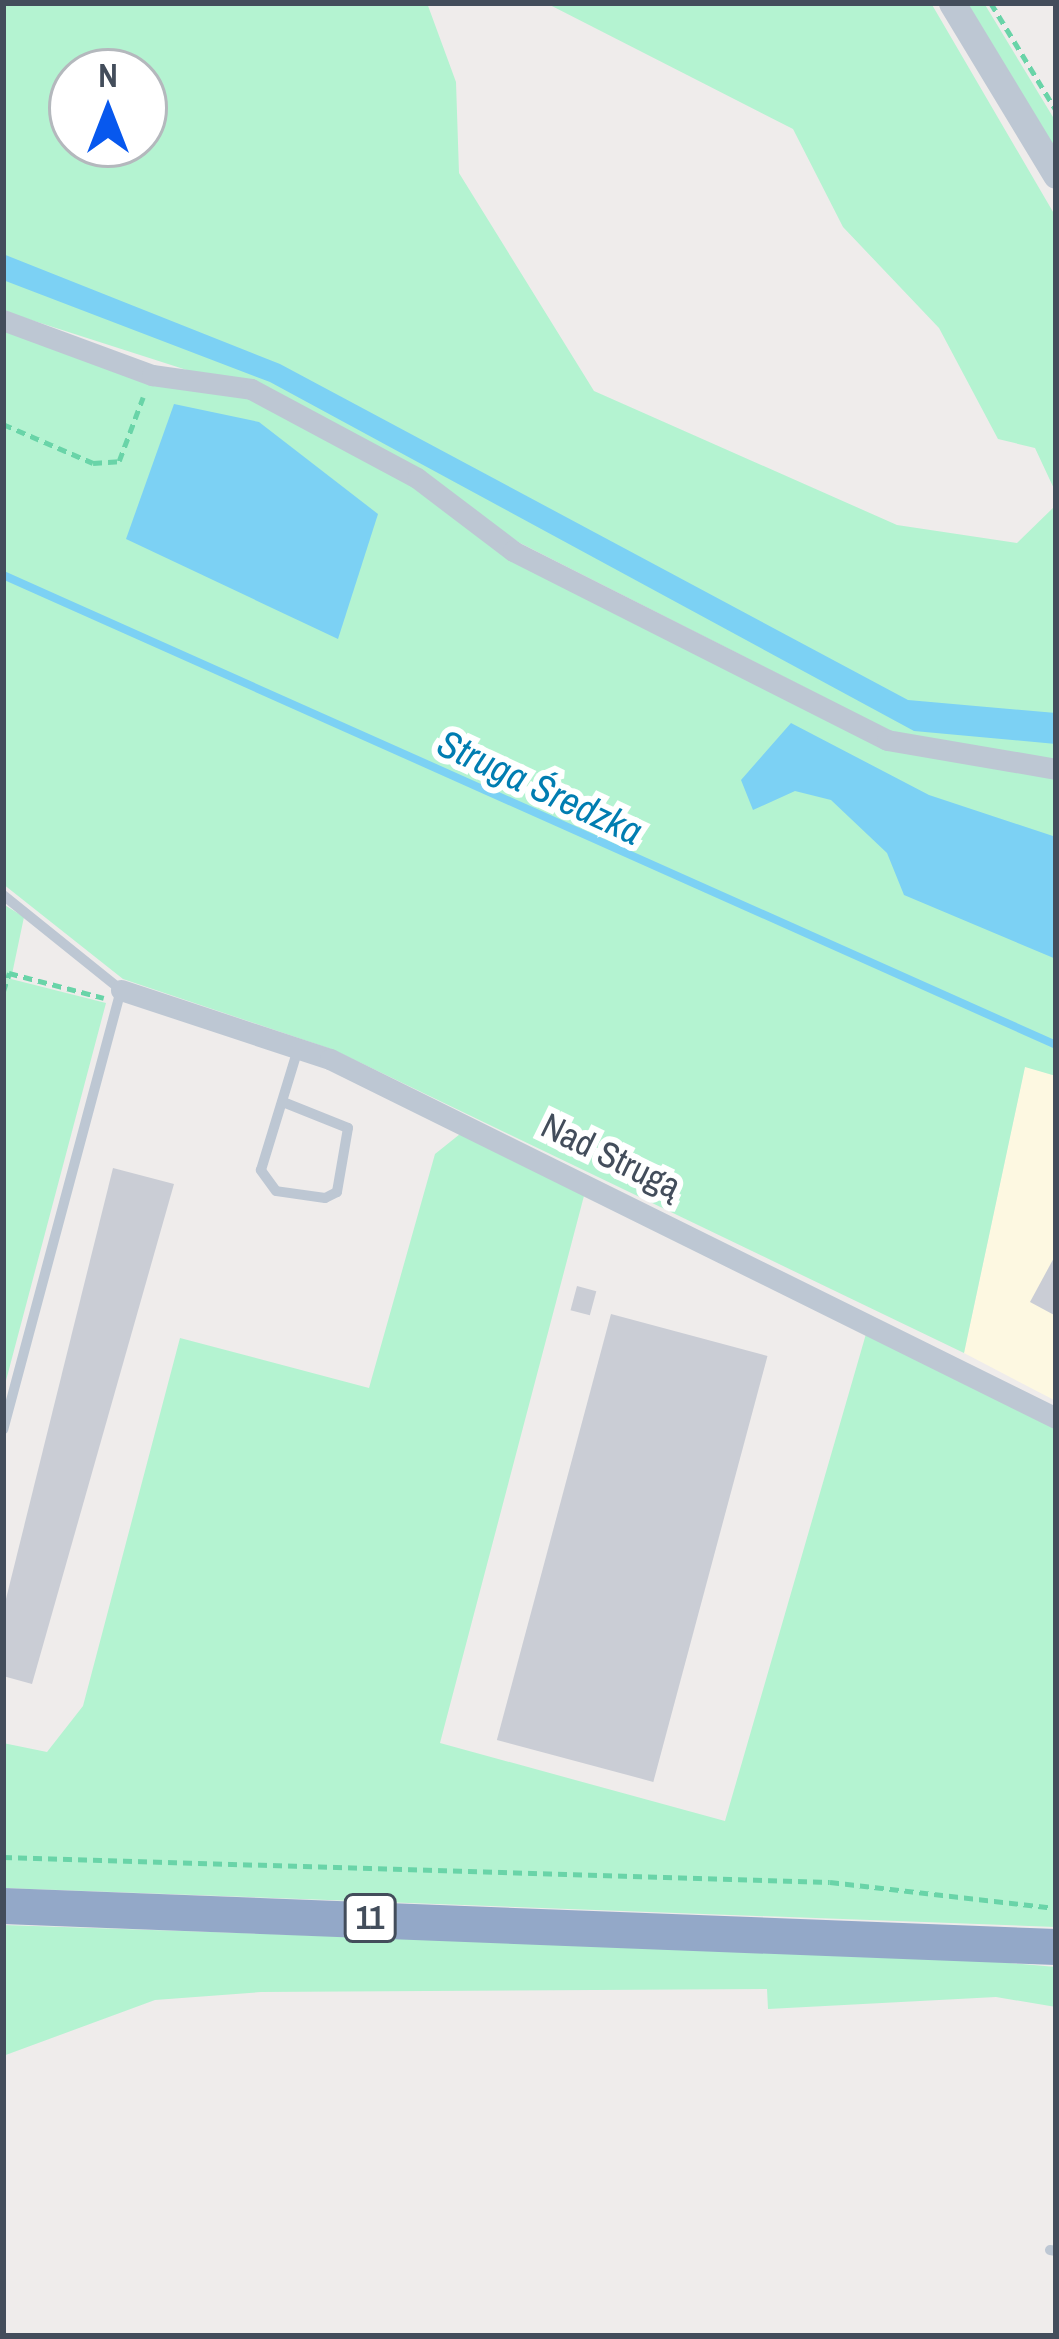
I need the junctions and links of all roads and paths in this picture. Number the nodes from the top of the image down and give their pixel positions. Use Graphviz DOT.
graph roads {
  1 [pos="952,3"];
  2 [pos="992,3"];
  3 [pos="1056,110"];
  4 [pos="1056,175"];
  5 [pos="3,320"];
  6 [pos="152,375"];
  7 [pos="3,424"];
  8 [pos="1056,769"];
  9 [pos="3,895"];
  10 [pos="3,992"];
  11 [pos="120,996"];
  12 [pos="298,1048"];
  13 [pos="284,1102"];
  14 [pos="1056,1418"];
  15 [pos="3,1429"];
  16 [pos="3,1857"];
  17 [pos="3,1906"];
  18 [pos="1056,1909"];
  19 [pos="1056,1947"];
  1 -- 4 [label="street"];
  2 -- 3 [label="path"];
  5 -- 6 [label="street"];
  6 -- 7 [label="path"];
  6 -- 8 [label="street"];
  9 -- 11 [label="lane"];
  10 -- 11 [label="path"];
  11 -- 12 [label="street, Nad Strugą"];
  11 -- 15 [label="lane"];
  12 -- 13 [label="lane"];
  12 -- 14 [label="street, Nad Strugą"];
  13 -- 13 [label="lane"];
  16 -- 18 [label="path"];
  17 -- 19 [label="highway, 11"];
}
